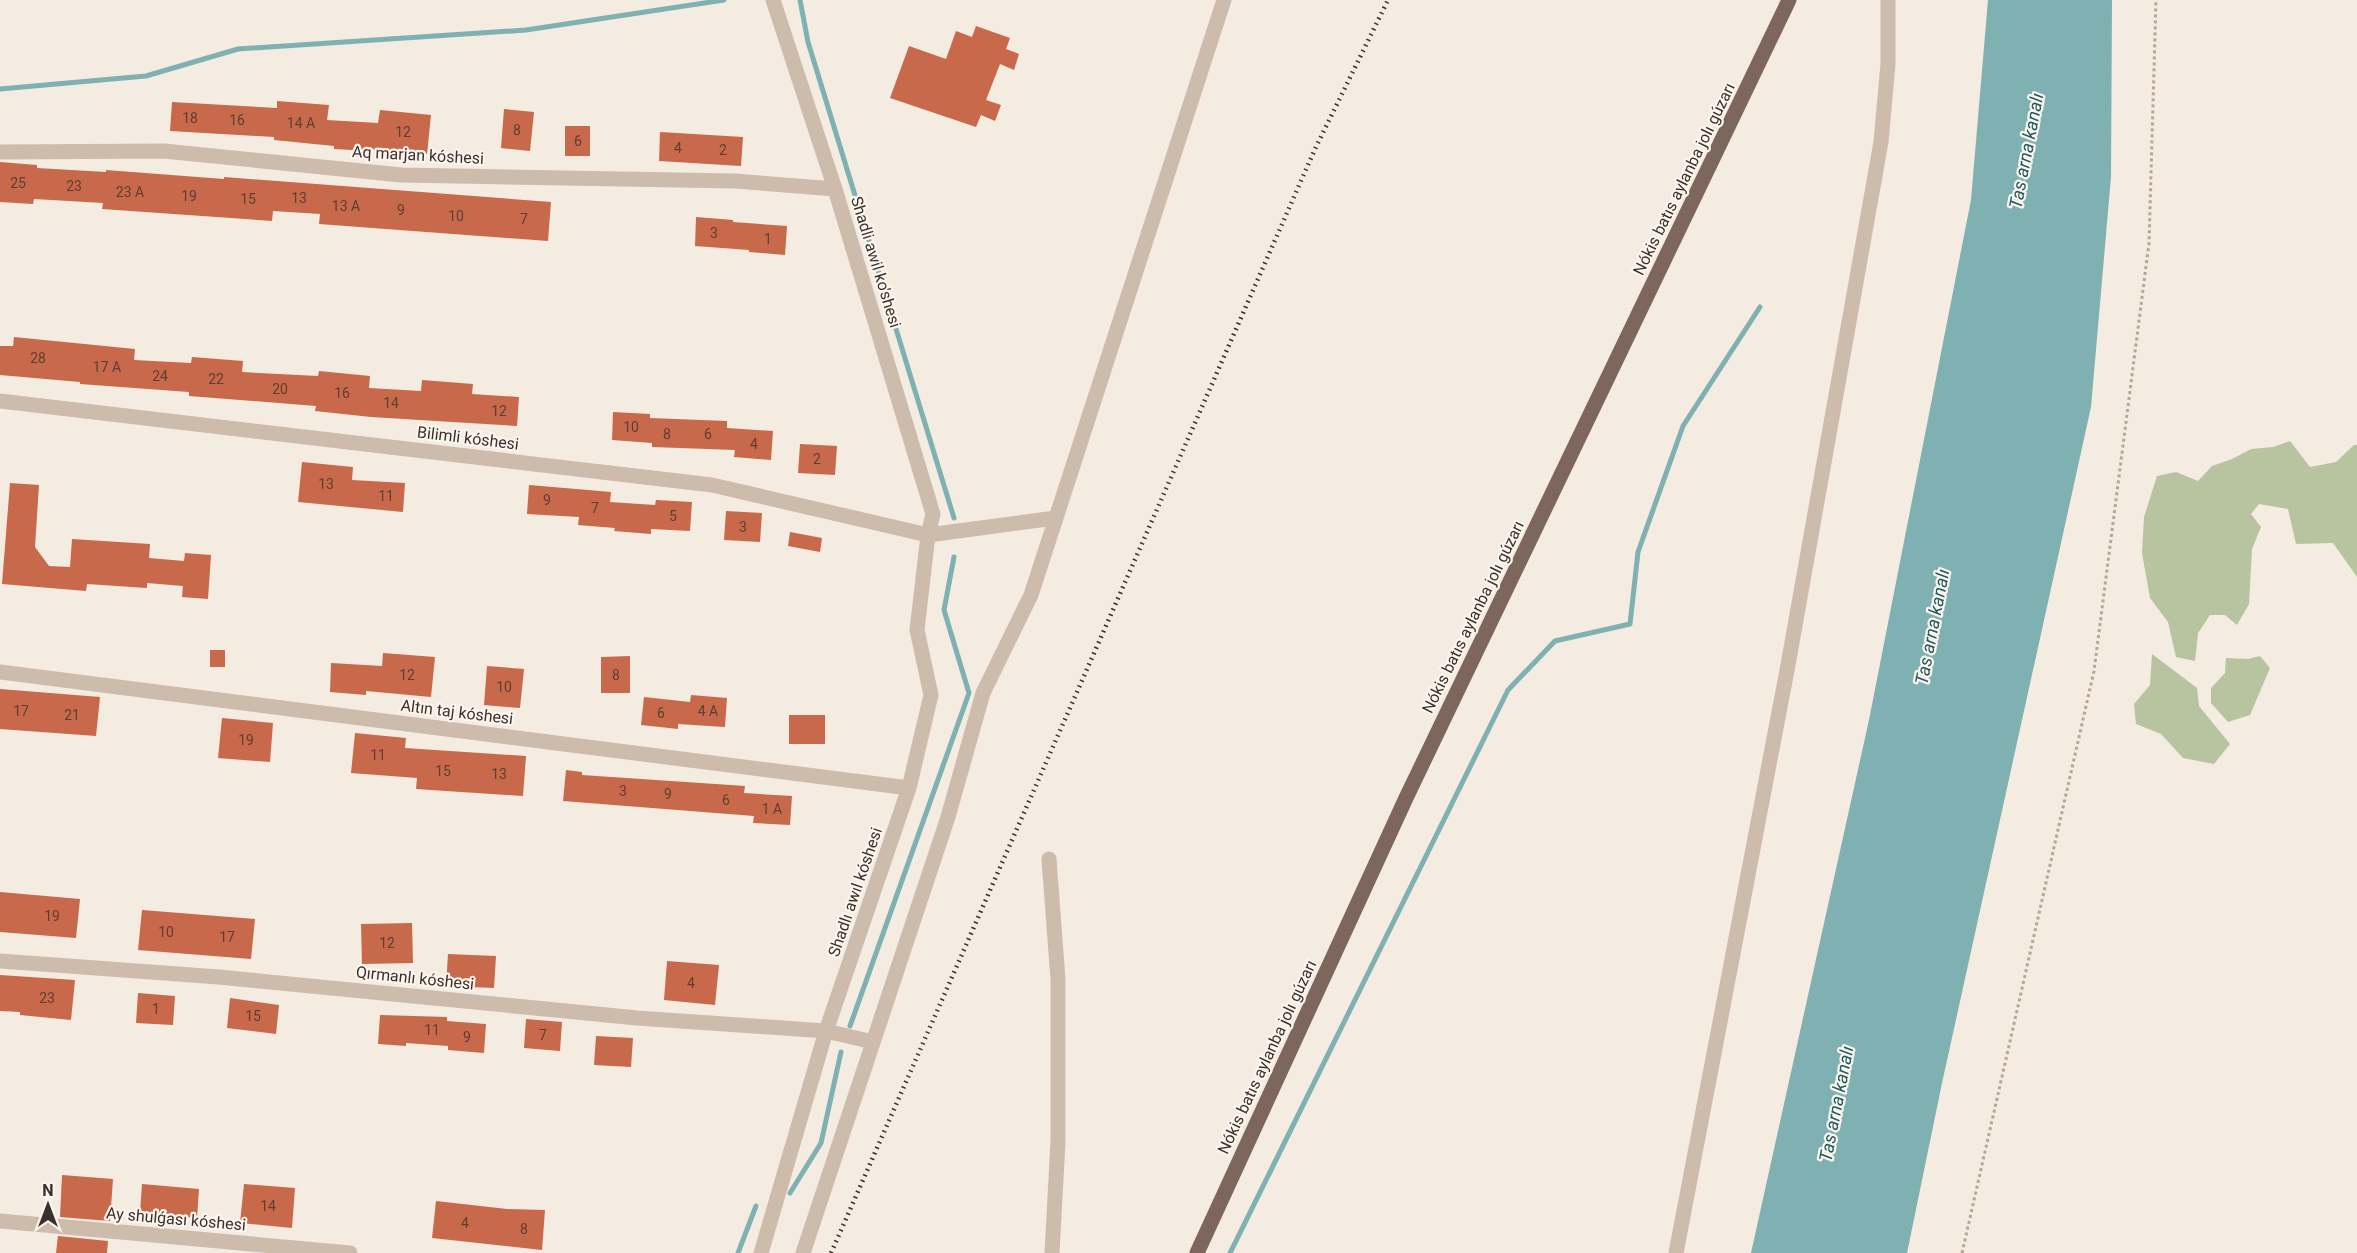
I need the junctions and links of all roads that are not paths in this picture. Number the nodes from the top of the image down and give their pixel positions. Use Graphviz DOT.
graph roads {
  1 [pos="773,0"];
  2 [pos="1224,0"];
  3 [pos="1789,0"];
  4 [pos="1888,0"];
  5 [pos="0,152"];
  6 [pos="835,189"];
  7 [pos="0,401"];
  8 [pos="1055,518"];
  9 [pos="928,535"];
  10 [pos="0,672"];
  11 [pos="909,788"];
  12 [pos="1048,859"];
  13 [pos="0,961"];
  14 [pos="826,1031"];
  15 [pos="873,1042"];
  16 [pos="0,1221"];
  17 [pos="350,1253"];
  18 [pos="761,1253"];
  19 [pos="803,1253"];
  20 [pos="1052,1253"];
  21 [pos="1197,1253"];
  22 [pos="1676,1253"];
  1 -- 6 [label="street, Shadli awil ko'shesi"];
  2 -- 8 [label="street"];
  3 -- 21 [label="main road, Nókis batıs aylanba jolı gúzarı"];
  4 -- 22 [label="street"];
  5 -- 6 [label="street, Aq marjan kóshesi"];
  6 -- 9 [label="street, Shadli awil ko'shesi"];
  7 -- 9 [label="street, Bilimli kóshesi"];
  8 -- 9 [label="street"];
  8 -- 15 [label="street"];
  9 -- 11 [label="street, Shadlı awıl kóshesi"];
  10 -- 11 [label="street, Altın taj kóshesi"];
  11 -- 14 [label="street, Shadlı awıl kóshesi"];
  12 -- 20 [label="street"];
  13 -- 14 [label="street, Qırmanlı kóshesi"];
  14 -- 15 [label="street, Qırmanlı kóshesi"];
  14 -- 18 [label="street, Shadlı awıl kóshesi"];
  15 -- 19 [label="street"];
  16 -- 17 [label="street, Ay shulǵası kóshesi"];
}
